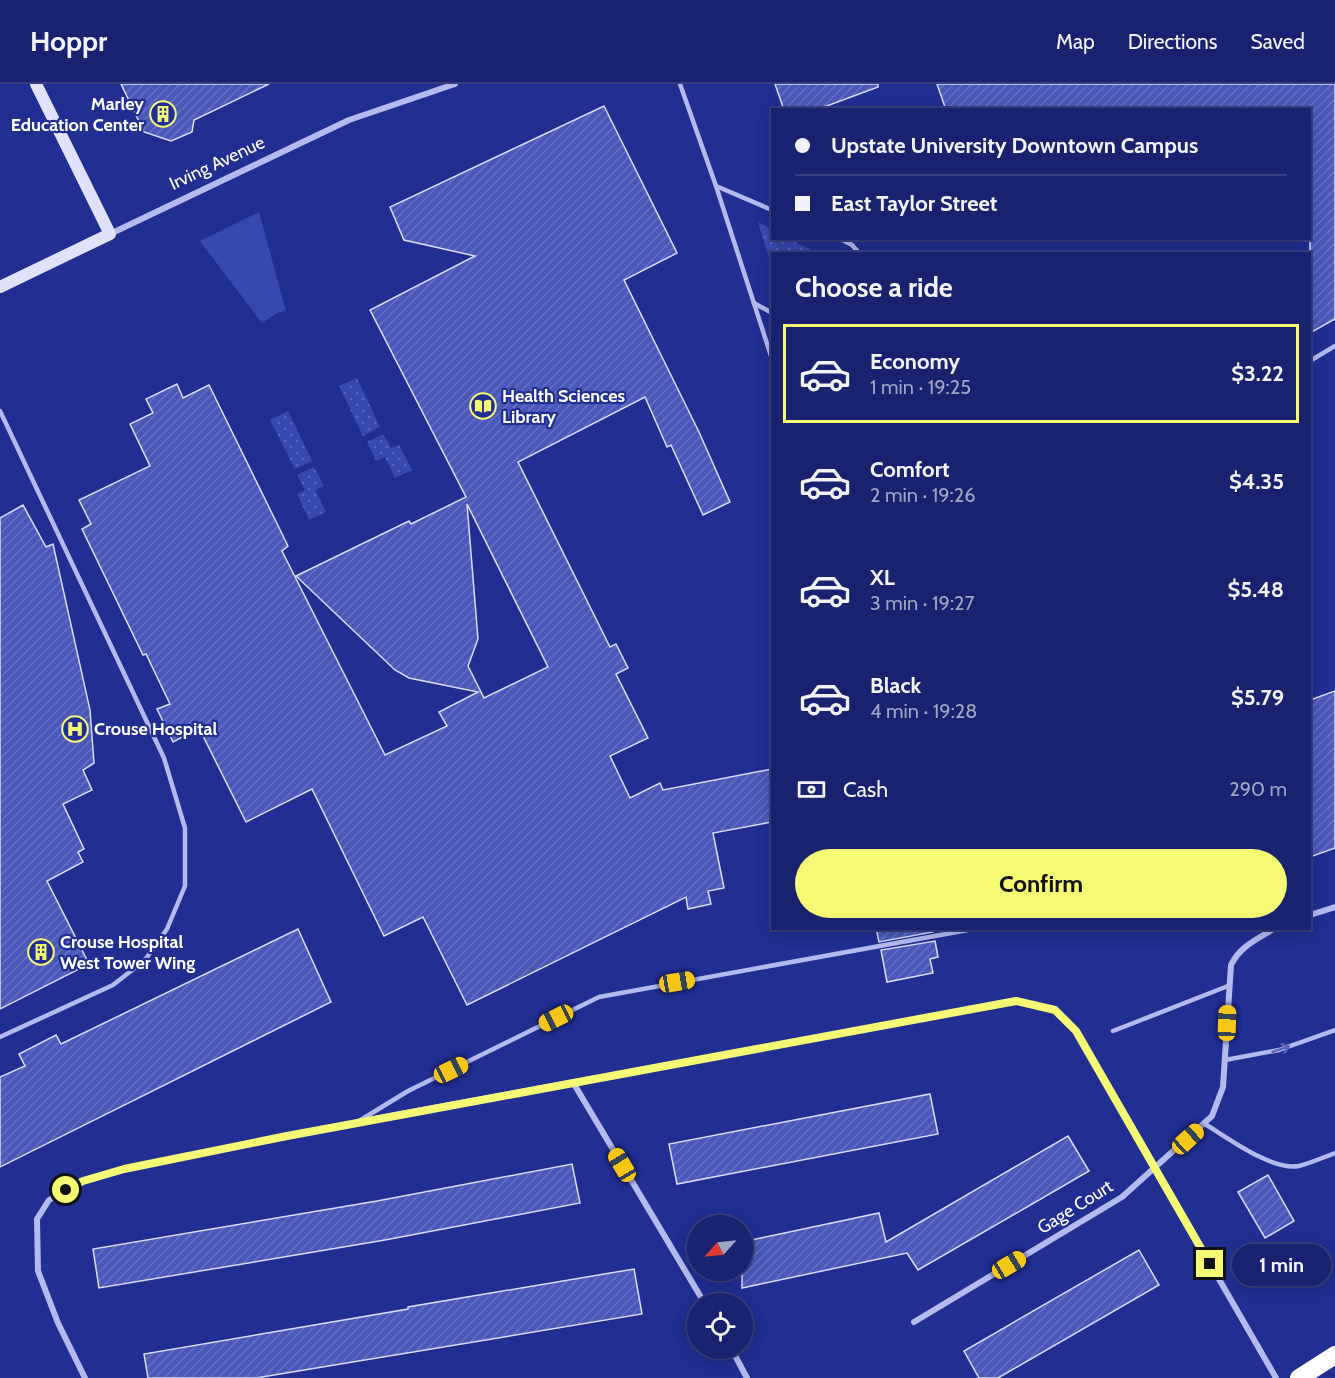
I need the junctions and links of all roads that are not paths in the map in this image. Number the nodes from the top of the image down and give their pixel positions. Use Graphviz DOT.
graph roads {
  1 [pos="36,84"];
  2 [pos="455,84"];
  3 [pos="680,84"];
  4 [pos="716,186"];
  5 [pos="771,210"];
  6 [pos="110,234"];
  7 [pos="843,240"];
  8 [pos="858,252"];
  9 [pos="0,287"];
  10 [pos="754,303"];
  11 [pos="771,313"];
  12 [pos="1335,346"];
  13 [pos="771,356"];
  14 [pos="1311,360"];
  15 [pos="0,411"];
  16 [pos="1335,907"];
  17 [pos="1311,915"];
  18 [pos="968,930"];
  19 [pos="1272,930"];
  20 [pos="1228,986"];
  21 [pos="1335,1030"];
  22 [pos="1113,1031"];
  23 [pos="0,1037"];
  24 [pos="1225,1060"];
  25 [pos="574,1084"];
  26 [pos="357,1123"];
  27 [pos="1205,1124"];
  28 [pos="1335,1153"];
  29 [pos="1155,1169"];
  30 [pos="698,1293"];
  31 [pos="914,1322"];
  32 [pos="1335,1355"];
  33 [pos="737,1359"];
  34 [pos="85,1378"];
  35 [pos="747,1378"];
  36 [pos="1276,1378"];
  37 [pos="1299,1378"];
  1 -- 6 [label="street"];
  2 -- 6 [label="street, Irving Avenue"];
  3 -- 4 [label="lane"];
  4 -- 5 [label="lane"];
  4 -- 10 [label="lane"];
  6 -- 9 [label="street, Irving Avenue"];
  7 -- 8 [label="lane"];
  10 -- 11 [label="lane"];
  10 -- 13 [label="lane"];
  12 -- 14 [label="lane"];
  15 -- 23 [label="lane"];
  16 -- 17 [label="street"];
  18 -- 26 [label="lane"];
  19 -- 20 [label="street, Gage Court"];
  20 -- 22 [label="lane"];
  20 -- 24 [label="street, Gage Court"];
  24 -- 21 [label="lane, one-way"];
  24 -- 27 [label="street, Gage Court"];
  25 -- 26 [label="street"];
  25 -- 29 [label="street"];
  25 -- 30 [label="street"];
  26 -- 34 [label="street"];
  27 -- 28 [label="lane"];
  27 -- 29 [label="street, Gage Court"];
  29 -- 31 [label="street, Gage Court"];
  29 -- 36 [label="street"];
  32 -- 37 [label="highway"];
  33 -- 35 [label="street"];
}
